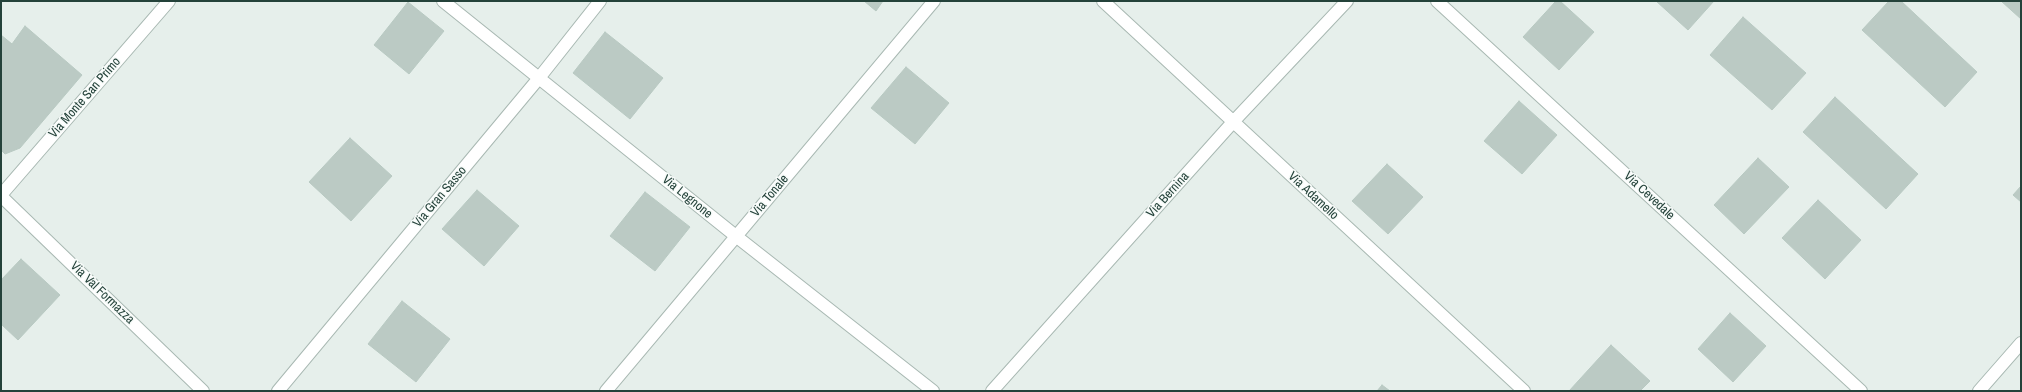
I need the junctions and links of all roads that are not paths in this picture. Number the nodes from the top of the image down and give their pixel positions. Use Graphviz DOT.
graph roads {
  1 [pos="169,1"];
  2 [pos="443,1"];
  3 [pos="600,1"];
  4 [pos="934,1"];
  5 [pos="1103,1"];
  6 [pos="1347,1"];
  7 [pos="1437,1"];
  8 [pos="539,78"];
  9 [pos="1233,122"];
  10 [pos="1,195"];
  11 [pos="736,237"];
  12 [pos="2021,343"];
  13 [pos="190,387"];
  14 [pos="203,391"];
  15 [pos="278,391"];
  16 [pos="606,391"];
  17 [pos="933,391"];
  18 [pos="992,391"];
  19 [pos="1524,391"];
  20 [pos="1861,391"];
  21 [pos="1979,391"];
  1 -- 10 [label="street, Via Monte San Primo"];
  2 -- 8 [label="street, Via Legnone"];
  3 -- 8 [label="street, Via Gran Sasso"];
  4 -- 11 [label="street, Via Tonale"];
  5 -- 9 [label="street, Via Adamello"];
  6 -- 9 [label="street, Via Bernina"];
  7 -- 20 [label="street, Via Cevedale"];
  8 -- 11 [label="street, Via Legnone"];
  8 -- 15 [label="street, Via Gran Sasso"];
  9 -- 18 [label="street, Via Bernina"];
  9 -- 19 [label="street, Via Adamello"];
  10 -- 13 [label="street, Via Val Formazza"];
  11 -- 16 [label="street, Via Tonale"];
  11 -- 17 [label="street, Via Legnone"];
  12 -- 21 [label="street"];
  13 -- 14 [label="street, Via Val Formazza"];
}
